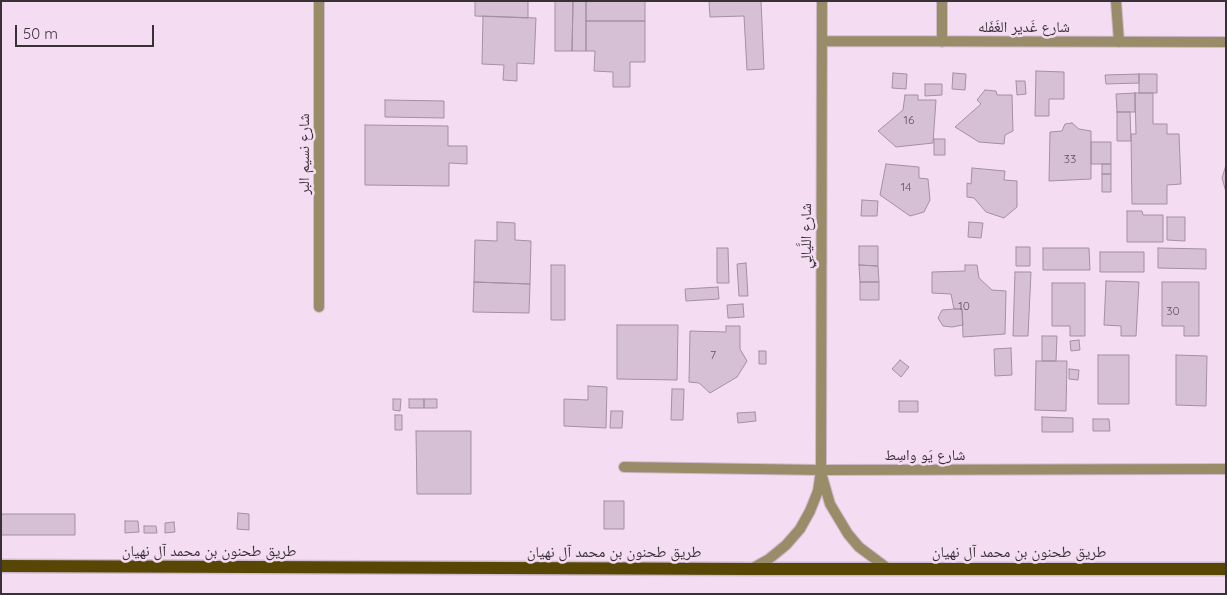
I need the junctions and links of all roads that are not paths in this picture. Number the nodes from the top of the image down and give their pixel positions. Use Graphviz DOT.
graph roads {
  1 [pos="319,1"];
  2 [pos="822,1"];
  3 [pos="942,1"];
  4 [pos="1116,1"];
  5 [pos="822,41"];
  6 [pos="942,42"];
  7 [pos="1119,42"];
  8 [pos="1226,42"];
  9 [pos="319,307"];
  10 [pos="624,466"];
  11 [pos="1226,469"];
  12 [pos="821,470"];
  13 [pos="1,566"];
  14 [pos="887,568"];
  15 [pos="751,569"];
  16 [pos="1226,569"];
  1 -- 9 [label="street, شارع نسيم البر"];
  2 -- 5 [label="street, شارع اللَّيالِي"];
  3 -- 6 [label="street"];
  4 -- 7 [label="street"];
  5 -- 6 [label="street, شارع غَدير الغَفَله"];
  5 -- 12 [label="street, شارع اللَّيالِي"];
  6 -- 7 [label="street, شارع غَدير الغَفَله"];
  7 -- 8 [label="street, شارع غَدير الغَفَله"];
  10 -- 12 [label="street, شارع يَو واسِط"];
  11 -- 12 [label="street, شارع يَو واسِط"];
  12 -- 14 [label="street, شارع اللَّيالِي"];
  12 -- 15 [label="street, شارع اللَّيالِي"];
  13 -- 15 [label="main road, طريق طحنون بن محمد آل نهيان"];
  14 -- 15 [label="main road, طريق طحنون بن محمد آل نهيان"];
  14 -- 16 [label="main road, طريق طحنون بن محمد آل نهيان"];
}
